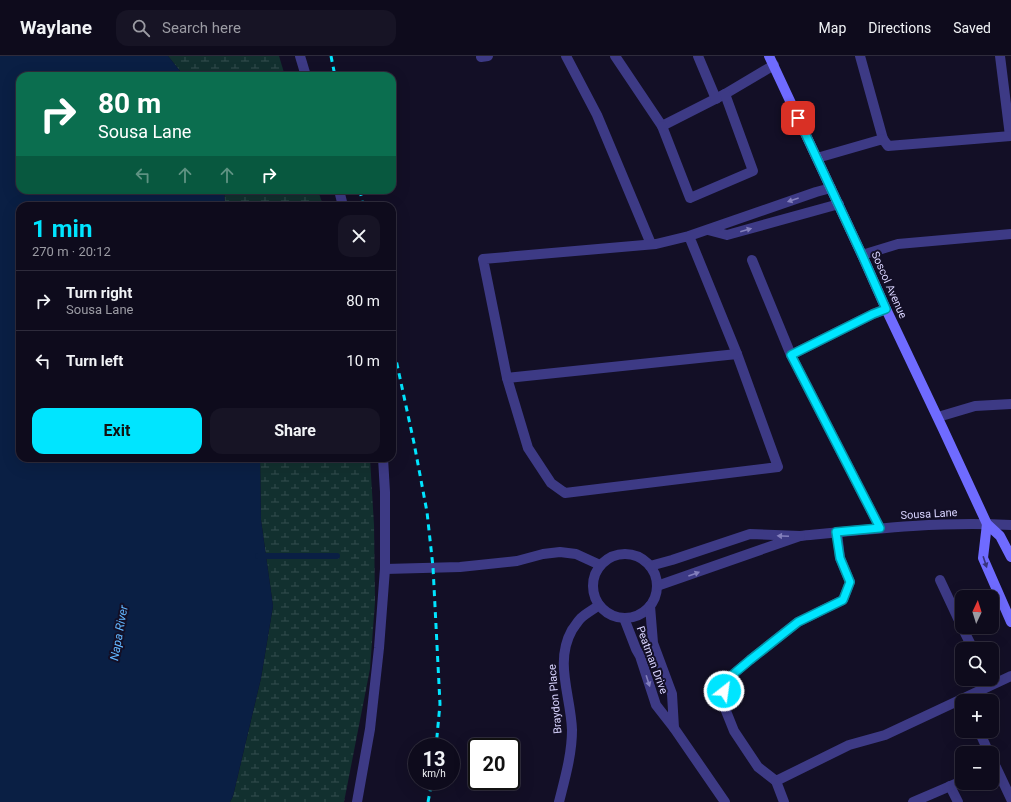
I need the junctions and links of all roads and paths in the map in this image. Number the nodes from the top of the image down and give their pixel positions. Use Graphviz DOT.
graph roads {
  1 [pos="300,56"];
  2 [pos="566,56"];
  3 [pos="615,56"];
  4 [pos="698,56"];
  5 [pos="860,56"];
  6 [pos="1000,56"];
  7 [pos="771,61"];
  8 [pos="305,72"];
  9 [pos="721,96"];
  10 [pos="662,126"];
  11 [pos="1010,136"];
  12 [pos="883,139"];
  13 [pos="817,158"];
  14 [pos="831,188"];
  15 [pos="839,204"];
  16 [pos="708,230"];
  17 [pos="1011,234"];
  18 [pos="689,236"];
  19 [pos="651,244"];
  20 [pos="862,255"];
  21 [pos="752,260"];
  22 [pos="886,309"];
  23 [pos="737,354"];
  24 [pos="791,355"];
  25 [pos="507,378"];
  26 [pos="1011,404"];
  27 [pos="938,417"];
  28 [pos="383,462"];
  29 [pos="987,524"];
  30 [pos="1011,525"];
  31 [pos="880,528"];
  32 [pos="836,532"];
  33 [pos="800,536"];
  34 [pos="1011,558"];
  35 [pos="600,566"];
  36 [pos="650,566"];
  37 [pos="385,569"];
  38 [pos="940,580"];
  39 [pos="657,586"];
  40 [pos="599,605"];
  41 [pos="650,606"];
  42 [pos="955,612"];
  43 [pos="624,618"];
  44 [pos="1011,622"];
  45 [pos="1011,676"];
  46 [pos="999,679"];
  47 [pos="983,686"];
  48 [pos="972,694"];
  49 [pos="955,704"];
  50 [pos="674,728"];
  51 [pos="999,776"];
  52 [pos="776,781"];
  53 [pos="955,784"];
  54 [pos="950,786"];
  55 [pos="1011,799"];
  56 [pos="357,802"];
  57 [pos="559,802"];
  58 [pos="725,802"];
  59 [pos="784,802"];
  60 [pos="913,802"];
  61 [pos="958,802"];
  1 -- 8 [label="street"];
  2 -- 19 [label="street"];
  3 -- 10 [label="street"];
  4 -- 9 [label="street"];
  5 -- 12 [label="street"];
  6 -- 11 [label="street"];
  7 -- 9 [label="street"];
  7 -- 13 [label="main road, Soscol Avenue"];
  9 -- 10 [label="street"];
  9 -- 10 [label="street"];
  11 -- 12 [label="street"];
  12 -- 13 [label="street"];
  13 -- 14 [label="main road, Soscol Avenue"];
  14 -- 15 [label="main road, Soscol Avenue"];
  14 -- 16 [label="street, one-way"];
  16 -- 15 [label="street, one-way"];
  15 -- 20 [label="main road, Soscol Avenue"];
  16 -- 18 [label="street"];
  17 -- 20 [label="street"];
  18 -- 19 [label="street"];
  18 -- 23 [label="street"];
  19 -- 25 [label="street"];
  20 -- 22 [label="main road, Soscol Avenue"];
  21 -- 24 [label="street"];
  22 -- 24 [label="street"];
  22 -- 27 [label="main road, Soscol Avenue"];
  23 -- 25 [label="street"];
  23 -- 25 [label="street"];
  24 -- 31 [label="street"];
  26 -- 27 [label="street"];
  27 -- 29 [label="main road, Soscol Avenue"];
  28 -- 37 [label="street"];
  29 -- 30 [label="street, Sousa Lane"];
  29 -- 31 [label="street, Sousa Lane"];
  29 -- 34 [label="main road, Soscol Avenue"];
  29 -- 44 [label="main road, one-way"];
  31 -- 32 [label="street, Sousa Lane"];
  32 -- 33 [label="street, Sousa Lane"];
  32 -- 52 [label="street"];
  33 -- 36 [label="street, Sousa Lane, one-way"];
  39 -- 33 [label="street, Sousa Lane, one-way"];
  35 -- 36 [label="street"];
  35 -- 37 [label="street"];
  35 -- 40 [label="street"];
  36 -- 39 [label="street"];
  37 -- 56 [label="street"];
  38 -- 42 [label="street"];
  39 -- 41 [label="street"];
  40 -- 43 [label="street"];
  40 -- 57 [label="street, Braydon Place"];
  41 -- 43 [label="street"];
  41 -- 50 [label="street, Peatman Drive"];
  43 -- 50 [label="street, Peatman Drive, one-way"];
  45 -- 46 [label="street"];
  47 -- 48 [label="street"];
  49 -- 52 [label="street"];
  50 -- 58 [label="street, Peatman Drive"];
  51 -- 55 [label="street"];
  52 -- 59 [label="street"];
  53 -- 54 [label="street"];
  54 -- 60 [label="street"];
  54 -- 61 [label="street"];
}
